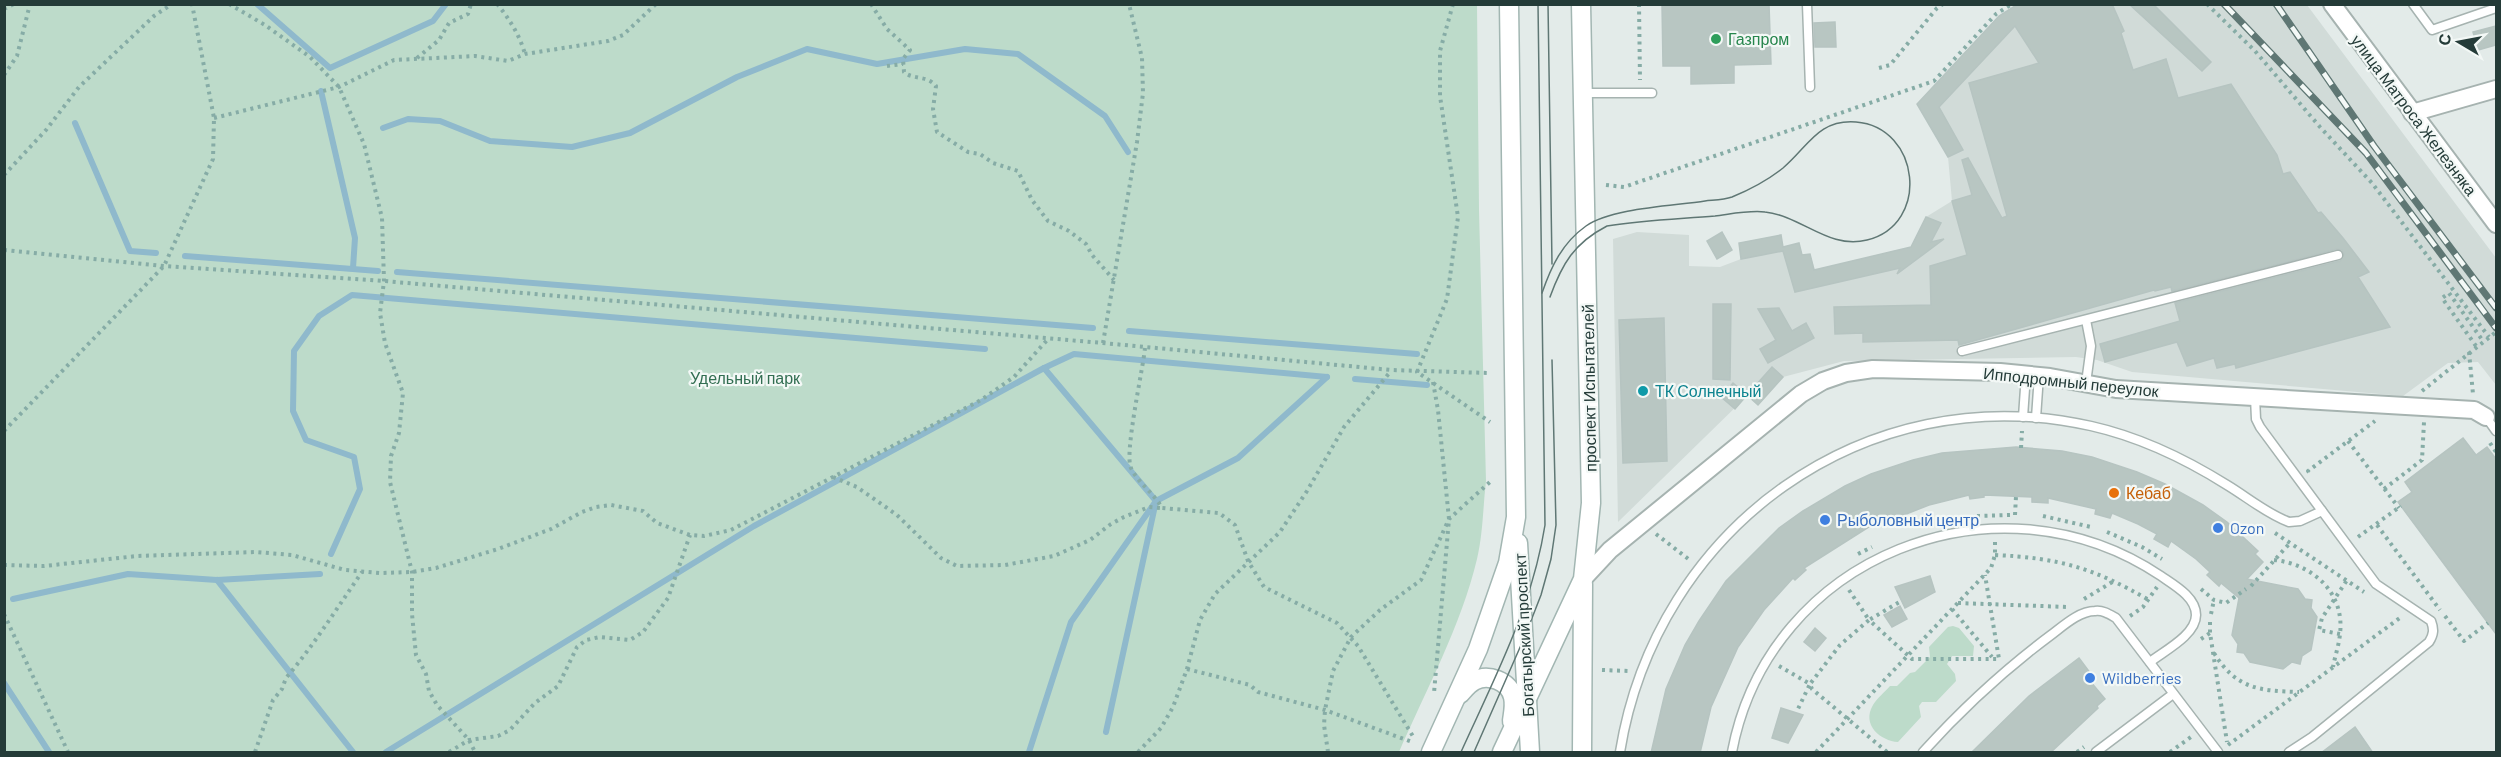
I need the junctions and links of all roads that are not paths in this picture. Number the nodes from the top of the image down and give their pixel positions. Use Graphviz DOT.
graph roads {
  1 [pos="1509,4"];
  2 [pos="1581,4"];
  3 [pos="1807,4"];
  4 [pos="2332,4"];
  5 [pos="2413,4"];
  6 [pos="2496,6"];
  7 [pos="1810,87"];
  8 [pos="2496,89"];
  9 [pos="1583,93"];
  10 [pos="1652,93"];
  11 [pos="2412,113"];
  12 [pos="2496,224"];
  13 [pos="2338,255"];
  14 [pos="2086,320"];
  15 [pos="1962,351"];
  16 [pos="2032,375"];
  17 [pos="2086,383"];
  18 [pos="2255,397"];
  19 [pos="2023,417"];
  20 [pos="2036,418"];
  21 [pos="2486,419"];
  22 [pos="2322,511"];
  23 [pos="1516,517"];
  24 [pos="1583,579"];
  25 [pos="2150,662"];
  26 [pos="2174,694"];
  27 [pos="1528,695"];
  28 [pos="1454,702"];
  29 [pos="1510,735"];
  30 [pos="1431,753"];
  31 [pos="1502,753"];
  32 [pos="1530,753"];
  33 [pos="1582,753"];
  34 [pos="1620,753"];
  35 [pos="1732,753"];
  36 [pos="1923,753"];
  37 [pos="2096,753"];
  38 [pos="2218,753"];
  39 [pos="2289,753"];
  1 -- 23 [label="main road"];
  2 -- 9 [label="main road, проспект Испытателей"];
  3 -- 7 [label="lane"];
  4 -- 11 [label="street, улица Матроса Железняка"];
  5 -- 6 [label="lane"];
  8 -- 11 [label="street"];
  9 -- 10 [label="lane"];
  9 -- 24 [label="main road, проспект Испытателей"];
  11 -- 12 [label="street, улица Матроса Железняка"];
  13 -- 14 [label="lane"];
  14 -- 15 [label="lane"];
  14 -- 17 [label="lane"];
  16 -- 17 [label="street, Ипподромный переулок"];
  16 -- 19 [label="lane"];
  16 -- 20 [label="lane"];
  16 -- 24 [label="street, Ипподромный переулок"];
  17 -- 18 [label="street, Ипподромный переулок"];
  18 -- 21 [label="street, Ипподромный переулок"];
  18 -- 22 [label="lane"];
  19 -- 20 [label="lane"];
  19 -- 34 [label="lane"];
  20 -- 22 [label="lane"];
  22 -- 39 [label="lane"];
  23 -- 27 [label="main road, Богатырский проспект"];
  23 -- 28 [label="main road"];
  24 -- 27 [label="main road, проспект Испытателей"];
  24 -- 33 [label="main road"];
  25 -- 26 [label="lane"];
  25 -- 35 [label="lane"];
  25 -- 36 [label="lane"];
  26 -- 37 [label="lane"];
  26 -- 38 [label="lane"];
  27 -- 29 [label="main road, проспект Испытателей"];
  27 -- 32 [label="main road, Богатырский проспект"];
  28 -- 29 [label="main road"];
  28 -- 30 [label="main road"];
  29 -- 31 [label="main road, проспект Испытателей"];
}
